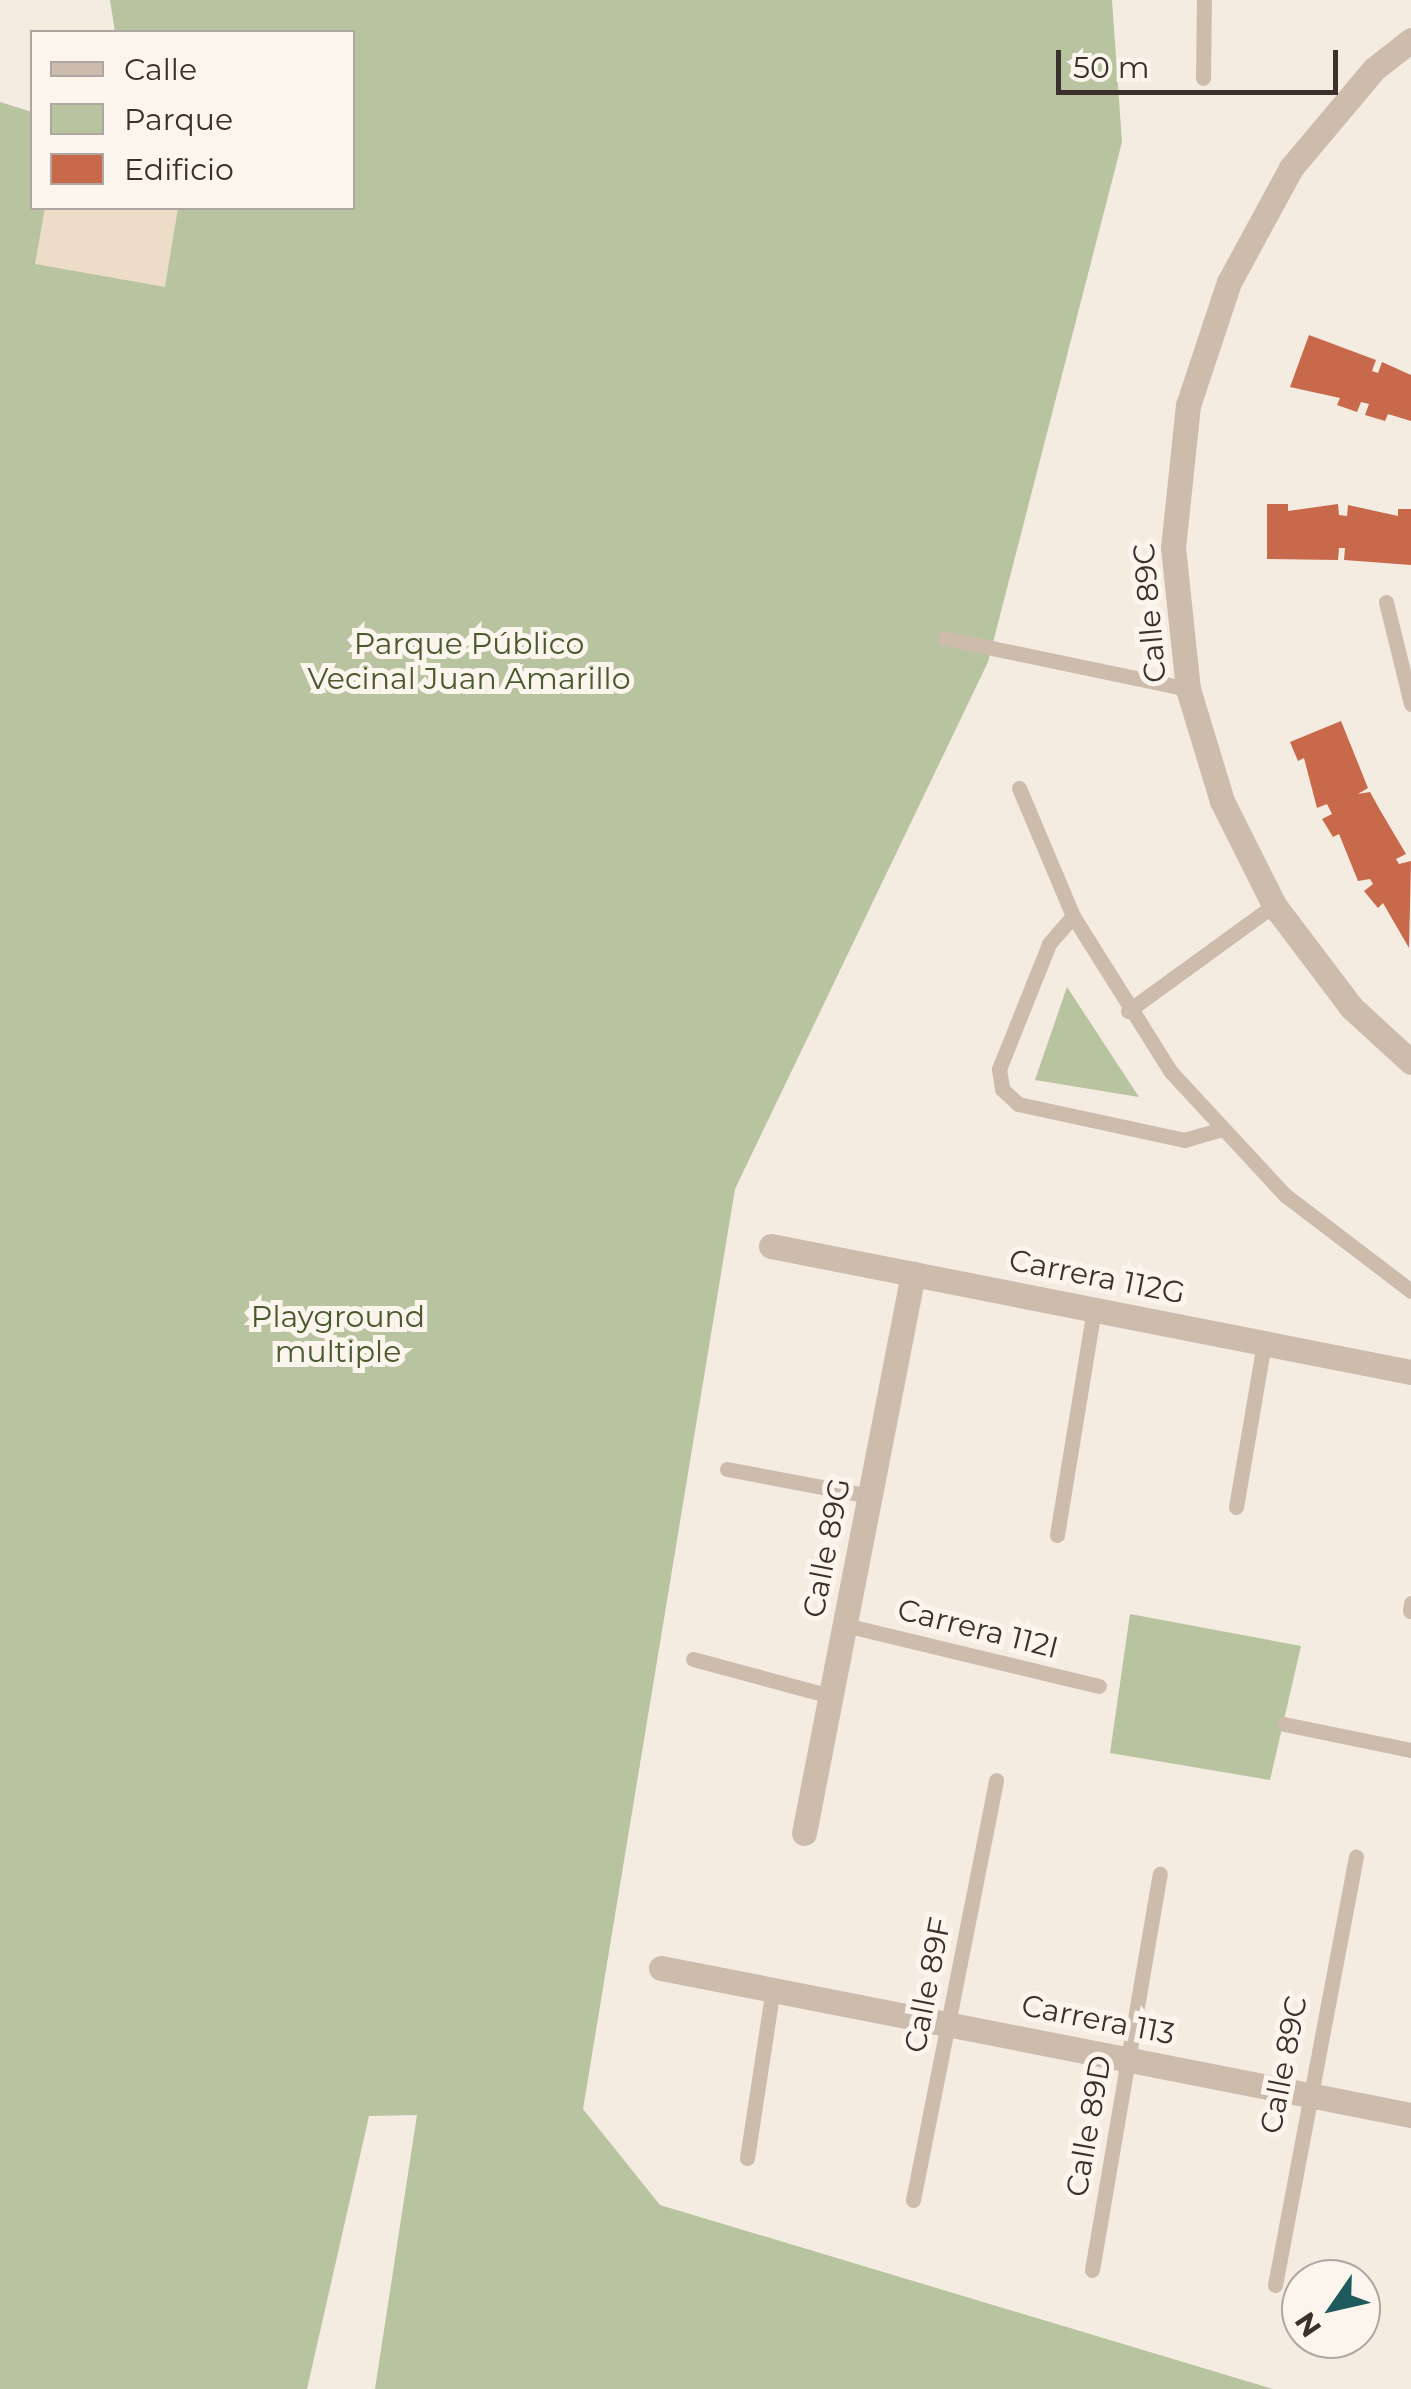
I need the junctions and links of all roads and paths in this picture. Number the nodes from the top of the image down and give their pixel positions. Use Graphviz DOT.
graph roads {
  1 [pos="1204,0"];
  2 [pos="1411,40"];
  3 [pos="1203,78"];
  4 [pos="1386,602"];
  5 [pos="944,638"];
  6 [pos="1188,689"];
  7 [pos="1411,704"];
  8 [pos="1020,788"];
  9 [pos="1274,905"];
  10 [pos="1073,916"];
  11 [pos="1128,1011"];
  12 [pos="1411,1062"];
  13 [pos="1220,1130"];
  14 [pos="771,1246"];
  15 [pos="913,1274"];
  16 [pos="1411,1290"];
  17 [pos="1094,1309"];
  18 [pos="1264,1343"];
  19 [pos="1411,1372"];
  20 [pos="727,1469"];
  21 [pos="870,1496"];
  22 [pos="1236,1508"];
  23 [pos="1056,1536"];
  24 [pos="844,1624"];
  25 [pos="693,1659"];
  26 [pos="1098,1686"];
  27 [pos="830,1696"];
  28 [pos="1284,1724"];
  29 [pos="1411,1750"];
  30 [pos="996,1780"];
  31 [pos="804,1833"];
  32 [pos="1356,1856"];
  33 [pos="1160,1874"];
  34 [pos="661,1968"];
  35 [pos="773,1988"];
  36 [pos="948,2024"];
  37 [pos="1129,2060"];
  38 [pos="1311,2095"];
  39 [pos="1411,2115"];
  40 [pos="747,2158"];
  41 [pos="913,2200"];
  42 [pos="1092,2270"];
  43 [pos="1275,2285"];
  1 -- 3 [label="lane"];
  2 -- 6 [label="street, Calle 89C"];
  4 -- 7 [label="lane"];
  5 -- 6 [label="lane"];
  6 -- 9 [label="street, Calle 89C"];
  8 -- 10 [label="lane"];
  9 -- 11 [label="lane"];
  9 -- 12 [label="street, Calle 89C"];
  10 -- 11 [label="lane"];
  10 -- 13 [label="lane"];
  11 -- 13 [label="lane"];
  13 -- 16 [label="lane"];
  14 -- 15 [label="street, Carrera 112G"];
  15 -- 17 [label="street, Carrera 112G"];
  15 -- 21 [label="street, Calle 89G"];
  17 -- 18 [label="street, Carrera 112G"];
  17 -- 23 [label="lane"];
  18 -- 19 [label="street, Carrera 112G"];
  18 -- 22 [label="lane"];
  20 -- 21 [label="lane"];
  21 -- 24 [label="street, Calle 89G"];
  24 -- 26 [label="lane, Carrera 112I"];
  24 -- 27 [label="street, Calle 89G"];
  25 -- 27 [label="lane"];
  27 -- 31 [label="street, Calle 89G"];
  28 -- 29 [label="lane"];
  30 -- 36 [label="lane, Calle 89F"];
  32 -- 38 [label="lane, Calle 89C"];
  33 -- 37 [label="lane, Calle 89D"];
  34 -- 35 [label="street, Carrera 113"];
  35 -- 36 [label="street, Carrera 113"];
  35 -- 40 [label="lane"];
  36 -- 37 [label="street, Carrera 113"];
  36 -- 41 [label="lane, Calle 89F"];
  37 -- 38 [label="street, Carrera 113"];
  37 -- 42 [label="lane, Calle 89D"];
  38 -- 39 [label="street, Carrera 113"];
  38 -- 43 [label="lane, Calle 89C"];
}
